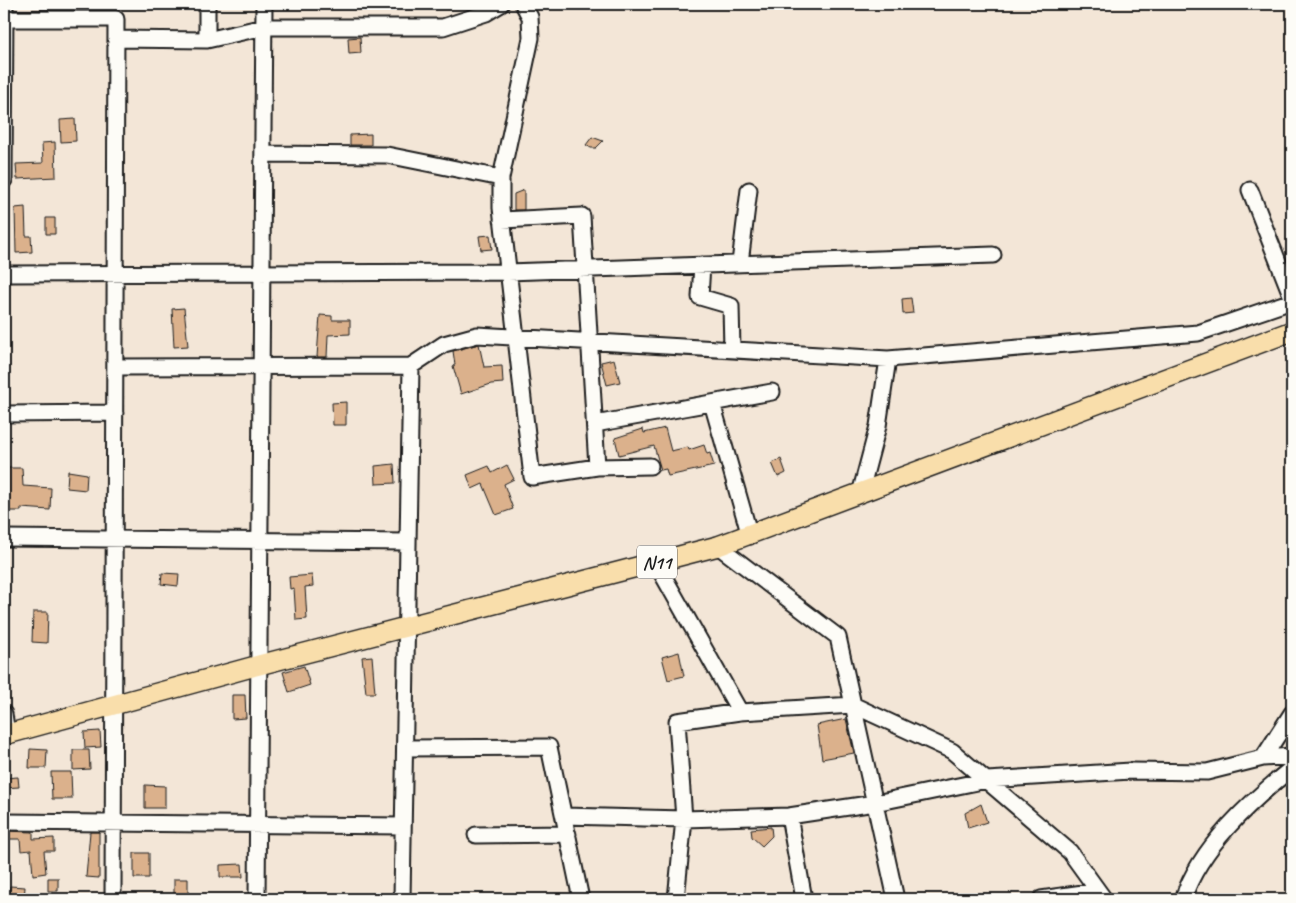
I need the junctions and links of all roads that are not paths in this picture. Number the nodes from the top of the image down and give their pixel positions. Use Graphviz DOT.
graph roads {
  1 [pos="207,4"];
  2 [pos="264,4"];
  3 [pos="501,4"];
  4 [pos="523,4"];
  5 [pos="5,14"];
  6 [pos="264,27"];
  7 [pos="116,39"];
  8 [pos="207,40"];
  9 [pos="4,145"];
  10 [pos="263,154"];
  11 [pos="501,178"];
  12 [pos="4,180"];
  13 [pos="749,190"];
  14 [pos="1250,190"];
  15 [pos="502,220"];
  16 [pos="993,255"];
  17 [pos="740,264"];
  18 [pos="702,265"];
  19 [pos="585,269"];
  20 [pos="508,272"];
  21 [pos="262,273"];
  22 [pos="4,274"];
  23 [pos="115,274"];
  24 [pos="1292,299"];
  25 [pos="1292,331"];
  26 [pos="516,336"];
  27 [pos="589,340"];
  28 [pos="732,349"];
  29 [pos="888,359"];
  30 [pos="261,366"];
  31 [pos="411,366"];
  32 [pos="115,367"];
  33 [pos="772,392"];
  34 [pos="712,403"];
  35 [pos="115,413"];
  36 [pos="4,414"];
  37 [pos="595,424"];
  38 [pos="650,466"];
  39 [pos="597,467"];
  40 [pos="860,494"];
  41 [pos="750,536"];
  42 [pos="4,538"];
  43 [pos="114,539"];
  44 [pos="260,541"];
  45 [pos="408,542"];
  46 [pos="718,546"];
  47 [pos="656,563"];
  48 [pos="406,627"];
  49 [pos="259,665"];
  50 [pos="114,705"];
  51 [pos="853,705"];
  52 [pos="740,712"];
  53 [pos="1292,713"];
  54 [pos="4,714"];
  55 [pos="6,735"];
  56 [pos="405,748"];
  57 [pos="1292,756"];
  58 [pos="1263,758"];
  59 [pos="1292,768"];
  60 [pos="987,780"];
  61 [pos="875,803"];
  62 [pos="564,816"];
  63 [pos="789,816"];
  64 [pos="684,820"];
  65 [pos="4,822"];
  66 [pos="113,823"];
  67 [pos="257,824"];
  68 [pos="403,826"];
  69 [pos="568,834"];
  70 [pos="476,835"];
  71 [pos="1100,895"];
  72 [pos="113,899"];
  73 [pos="257,899"];
  74 [pos="402,899"];
  75 [pos="581,899"];
  76 [pos="676,899"];
  77 [pos="804,899"];
  78 [pos="896,899"];
  79 [pos="1042,899"];
  80 [pos="1183,899"];
  1 -- 8 [label="street"];
  2 -- 6 [label="street"];
  3 -- 6 [label="street"];
  4 -- 11 [label="street"];
  5 -- 7 [label="street"];
  5 -- 9 [label="street"];
  6 -- 8 [label="street"];
  6 -- 10 [label="street"];
  7 -- 8 [label="street"];
  7 -- 23 [label="street"];
  9 -- 12 [label="street"];
  10 -- 11 [label="street"];
  10 -- 21 [label="street"];
  11 -- 15 [label="street"];
  13 -- 17 [label="street"];
  14 -- 24 [label="street"];
  15 -- 19 [label="street"];
  15 -- 20 [label="street"];
  16 -- 17 [label="street"];
  17 -- 18 [label="street"];
  18 -- 19 [label="street"];
  18 -- 28 [label="street"];
  19 -- 20 [label="street"];
  19 -- 27 [label="street"];
  20 -- 21 [label="street"];
  20 -- 26 [label="street"];
  21 -- 23 [label="street"];
  21 -- 30 [label="street"];
  22 -- 23 [label="street"];
  23 -- 32 [label="street"];
  24 -- 29 [label="street"];
  25 -- 40 [label="main road, N11"];
  26 -- 27 [label="street"];
  26 -- 31 [label="street"];
  26 -- 39 [label="street"];
  27 -- 28 [label="street"];
  27 -- 37 [label="street"];
  28 -- 29 [label="street"];
  29 -- 40 [label="street"];
  30 -- 31 [label="street"];
  30 -- 32 [label="street"];
  30 -- 44 [label="street"];
  31 -- 45 [label="street"];
  32 -- 35 [label="street"];
  33 -- 34 [label="street"];
  34 -- 37 [label="street"];
  34 -- 41 [label="street"];
  35 -- 36 [label="street"];
  35 -- 43 [label="street"];
  37 -- 39 [label="street"];
  38 -- 39 [label="street"];
  40 -- 41 [label="main road, N11"];
  41 -- 46 [label="main road, N11"];
  42 -- 43 [label="street"];
  43 -- 44 [label="street"];
  43 -- 50 [label="street"];
  44 -- 45 [label="street"];
  44 -- 49 [label="street"];
  45 -- 48 [label="street"];
  46 -- 47 [label="main road, N11"];
  46 -- 51 [label="street"];
  47 -- 48 [label="main road, N11"];
  47 -- 52 [label="street"];
  48 -- 49 [label="main road, N11"];
  48 -- 56 [label="street"];
  49 -- 50 [label="main road, N11"];
  49 -- 67 [label="street"];
  50 -- 55 [label="main road, N11"];
  50 -- 66 [label="street"];
  51 -- 52 [label="street"];
  51 -- 60 [label="street"];
  51 -- 61 [label="street"];
  52 -- 64 [label="street"];
  53 -- 58 [label="street"];
  54 -- 55 [label="street"];
  56 -- 62 [label="street"];
  56 -- 68 [label="street"];
  57 -- 58 [label="street"];
  58 -- 60 [label="street"];
  59 -- 80 [label="street"];
  60 -- 61 [label="street"];
  60 -- 71 [label="street"];
  61 -- 63 [label="street"];
  61 -- 78 [label="street"];
  62 -- 64 [label="street"];
  62 -- 69 [label="street"];
  63 -- 64 [label="street"];
  63 -- 77 [label="street"];
  64 -- 76 [label="street"];
  65 -- 66 [label="street"];
  66 -- 67 [label="street"];
  66 -- 72 [label="street"];
  67 -- 68 [label="street"];
  67 -- 73 [label="street"];
  68 -- 74 [label="street"];
  69 -- 70 [label="street"];
  69 -- 75 [label="street"];
  71 -- 79 [label="street"];
}
